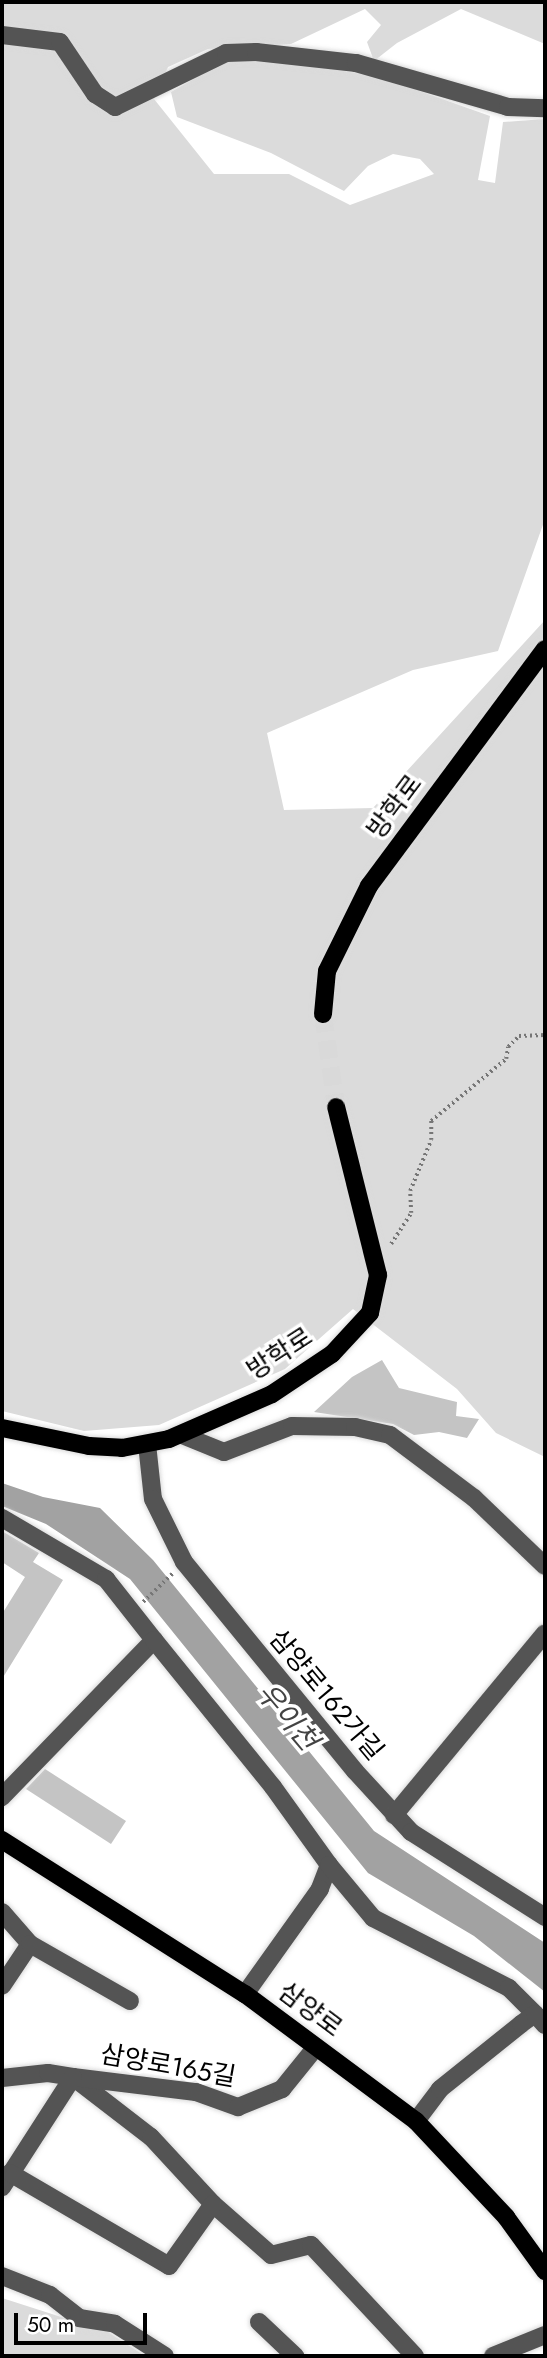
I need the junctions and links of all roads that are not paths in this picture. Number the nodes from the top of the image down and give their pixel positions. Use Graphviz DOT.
graph roads {
  1 [pos="2,35"];
  2 [pos="545,108"];
  3 [pos="545,649"];
  4 [pos="323,1014"];
  5 [pos="336,1107"];
  6 [pos="2,1428"];
  7 [pos="182,1435"];
  8 [pos="147,1444"];
  9 [pos="2,1518"];
  10 [pos="545,1566"];
  11 [pos="545,1633"];
  12 [pos="154,1640"];
  13 [pos="2,1797"];
  14 [pos="394,1815"];
  15 [pos="4,1847"];
  16 [pos="329,1865"];
  17 [pos="2,1912"];
  18 [pos="545,1917"];
  19 [pos="30,1944"];
  20 [pos="2,1986"];
  21 [pos="245,1994"];
  22 [pos="130,2001"];
  23 [pos="540,2020"];
  24 [pos="316,2047"];
  25 [pos="73,2077"];
  26 [pos="2,2078"];
  27 [pos="416,2121"];
  28 [pos="6,2180"];
  29 [pos="213,2204"];
  30 [pos="545,2271"];
  31 [pos="2,2276"];
  32 [pos="259,2322"];
  33 [pos="545,2335"];
  34 [pos="165,2356"];
  35 [pos="295,2356"];
  36 [pos="415,2356"];
  37 [pos="493,2356"];
  1 -- 2 [label="street"];
  3 -- 4 [label="main road, 방학로"];
  5 -- 7 [label="main road, 방학로"];
  6 -- 8 [label="main road, 방학로"];
  7 -- 8 [label="main road, 방학로"];
  7 -- 10 [label="street"];
  8 -- 14 [label="street, 삼양로162가길"];
  9 -- 12 [label="street"];
  11 -- 14 [label="street"];
  12 -- 13 [label="street"];
  12 -- 16 [label="street"];
  14 -- 18 [label="street, 삼양로162가길"];
  15 -- 21 [label="main road, 삼양로"];
  16 -- 21 [label="street"];
  16 -- 23 [label="street"];
  17 -- 19 [label="street"];
  19 -- 20 [label="street"];
  19 -- 22 [label="street"];
  21 -- 24 [label="main road, 삼양로"];
  23 -- 27 [label="street"];
  24 -- 25 [label="street, 삼양로165길"];
  24 -- 27 [label="main road, 삼양로"];
  25 -- 26 [label="street, 삼양로165길"];
  25 -- 28 [label="street, 삼양로165길"];
  25 -- 29 [label="street"];
  27 -- 30 [label="main road, 삼양로"];
  28 -- 29 [label="street"];
  29 -- 36 [label="street"];
  31 -- 34 [label="street"];
  32 -- 35 [label="street"];
  33 -- 37 [label="street"];
}
